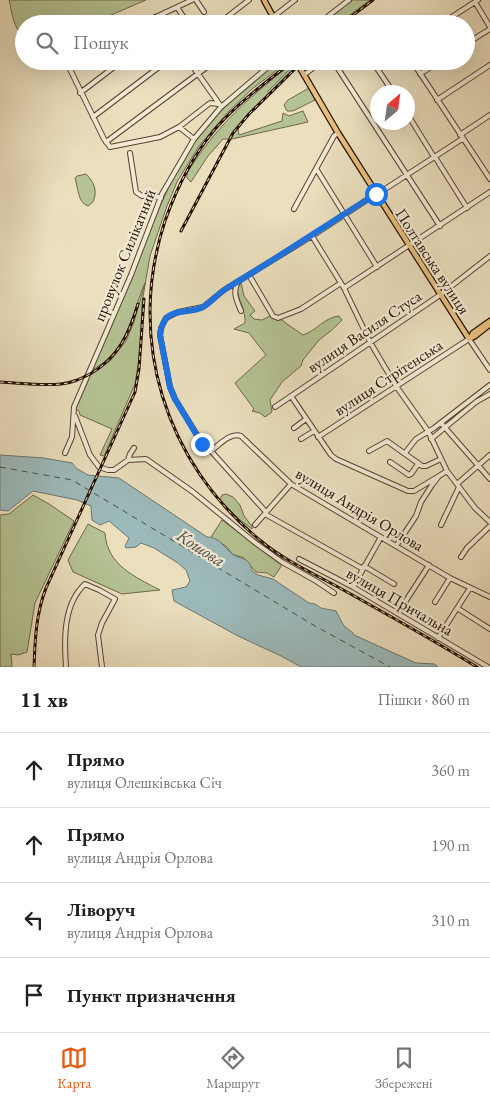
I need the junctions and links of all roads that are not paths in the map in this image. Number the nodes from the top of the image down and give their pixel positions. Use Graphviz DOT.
graph roads {
  1 [pos="192,0"];
  2 [pos="196,0"];
  3 [pos="249,0"];
  4 [pos="264,0"];
  5 [pos="295,0"];
  6 [pos="349,0"];
  7 [pos="477,1"];
  8 [pos="177,7"];
  9 [pos="204,12"];
  10 [pos="159,15"];
  11 [pos="182,15"];
  12 [pos="230,15"];
  13 [pos="272,15"];
  14 [pos="276,15"];
  15 [pos="330,15"];
  16 [pos="455,15"];
  17 [pos="490,28"];
  18 [pos="475,38"];
  19 [pos="490,65"];
  20 [pos="70,70"];
  21 [pos="110,70"];
  22 [pos="155,70"];
  23 [pos="195,70"];
  24 [pos="203,70"];
  25 [pos="264,70"];
  26 [pos="301,70"];
  27 [pos="310,70"];
  28 [pos="339,70"];
  29 [pos="378,70"];
  30 [pos="418,70"];
  31 [pos="426,70"];
  32 [pos="198,74"];
  33 [pos="420,74"];
  34 [pos="304,75"];
  35 [pos="388,85"];
  36 [pos="80,93"];
  37 [pos="214,96"];
  38 [pos="437,100"];
  39 [pos="210,103"];
  40 [pos="220,105"];
  41 [pos="490,115"];
  42 [pos="93,118"];
  43 [pos="415,126"];
  44 [pos="179,127"];
  45 [pos="338,133"];
  46 [pos="461,137"];
  47 [pos="194,139"];
  48 [pos="106,142"];
  49 [pos="130,153"];
  50 [pos="435,157"];
  51 [pos="317,170"];
  52 [pos="407,175"];
  53 [pos="490,179"];
  54 [pos="490,192"];
  55 [pos="376,194"];
  56 [pos="161,198"];
  57 [pos="468,208"];
  58 [pos="294,209"];
  59 [pos="344,214"];
  60 [pos="440,226"];
  61 [pos="312,236"];
  62 [pos="409,247"];
  63 [pos="490,256"];
  64 [pos="377,267"];
  65 [pos="249,275"];
  66 [pos="240,280"];
  67 [pos="341,283"];
  68 [pos="344,288"];
  69 [pos="440,295"];
  70 [pos="241,311"];
  71 [pos="490,320"];
  72 [pos="490,324"];
  73 [pos="470,338"];
  74 [pos="370,342"];
  75 [pos="490,370"];
  76 [pos="490,385"];
  77 [pos="396,386"];
  78 [pos="490,394"];
  79 [pos="291,396"];
  80 [pos="275,407"];
  81 [pos="74,414"];
  82 [pos="306,419"];
  83 [pos="441,423"];
  84 [pos="294,428"];
  85 [pos="444,428"];
  86 [pos="314,431"];
  87 [pos="428,431"];
  88 [pos="318,437"];
  89 [pos="301,439"];
  90 [pos="431,439"];
  91 [pos="134,448"];
  92 [pos="211,451"];
  93 [pos="368,451"];
  94 [pos="405,453"];
  95 [pos="65,454"];
  96 [pos="490,455"];
  97 [pos="441,459"];
  98 [pos="128,460"];
  99 [pos="390,462"];
  100 [pos="418,464"];
  101 [pos="478,464"];
  102 [pos="447,471"];
  103 [pos="439,476"];
  104 [pos="490,479"];
  105 [pos="291,484"];
  106 [pos="458,486"];
  107 [pos="265,513"];
  108 [pos="490,524"];
  109 [pos="255,525"];
  110 [pos="441,526"];
  111 [pos="381,537"];
  112 [pos="396,546"];
  113 [pos="461,557"];
  114 [pos="299,559"];
  115 [pos="429,566"];
  116 [pos="364,568"];
  117 [pos="450,578"];
  118 [pos="394,584"];
  119 [pos="353,587"];
  120 [pos="470,588"];
  121 [pos="334,594"];
  122 [pos="490,597"];
  123 [pos="435,602"];
  124 [pos="457,608"];
  125 [pos="398,613"];
  126 [pos="490,629"];
  127 [pos="438,638"];
  128 [pos="66,667"];
  129 [pos="102,667"];
  130 [pos="488,667"];
  1 -- 8 [label="street"];
  2 -- 9 [label="street"];
  3 -- 12 [label="street"];
  4 -- 13 [label="main road"];
  5 -- 14 [label="street"];
  6 -- 15 [label="street"];
  7 -- 16 [label="street"];
  7 -- 17 [label="street"];
  8 -- 10 [label="street"];
  8 -- 11 [label="street"];
  17 -- 18 [label="street"];
  19 -- 38 [label="street"];
  20 -- 36 [label="street"];
  21 -- 36 [label="street"];
  22 -- 42 [label="street"];
  23 -- 32 [label="street"];
  24 -- 32 [label="street"];
  25 -- 40 [label="street, провулок Силікатний"];
  26 -- 34 [label="main road, Полтавська вулиця"];
  27 -- 34 [label="street"];
  28 -- 52 [label="street"];
  29 -- 35 [label="street"];
  30 -- 33 [label="street"];
  31 -- 33 [label="street"];
  32 -- 37 [label="street"];
  32 -- 48 [label="street"];
  33 -- 38 [label="street"];
  34 -- 45 [label="main road, Полтавська вулиця"];
  36 -- 42 [label="street"];
  37 -- 39 [label="street"];
  37 -- 40 [label="street"];
  38 -- 46 [label="street"];
  39 -- 40 [label="street"];
  39 -- 44 [label="street"];
  40 -- 47 [label="street, провулок Силікатний"];
  41 -- 46 [label="street"];
  42 -- 48 [label="street"];
  43 -- 50 [label="street"];
  44 -- 47 [label="street"];
  44 -- 48 [label="street"];
  45 -- 51 [label="street"];
  45 -- 55 [label="main road, Полтавська вулиця"];
  46 -- 50 [label="street"];
  46 -- 53 [label="street"];
  47 -- 56 [label="street, провулок Силікатний"];
  49 -- 56 [label="street"];
  50 -- 52 [label="street"];
  50 -- 57 [label="street"];
  51 -- 58 [label="street"];
  51 -- 59 [label="street"];
  52 -- 55 [label="street"];
  52 -- 60 [label="street"];
  54 -- 57 [label="street"];
  55 -- 59 [label="street"];
  55 -- 62 [label="main road, Полтавська вулиця"];
  56 -- 81 [label="street, провулок Силікатний"];
  57 -- 60 [label="street"];
  59 -- 61 [label="street"];
  59 -- 64 [label="street"];
  60 -- 62 [label="street"];
  61 -- 65 [label="street"];
  61 -- 67 [label="street"];
  62 -- 64 [label="street"];
  62 -- 69 [label="main road, Полтавська вулиця"];
  63 -- 69 [label="street, вулиця Василя Стуса"];
  64 -- 68 [label="street"];
  65 -- 66 [label="street"];
  65 -- 67 [label="street"];
  66 -- 70 [label="street"];
  66 -- 92 [label="street"];
  67 -- 68 [label="street"];
  68 -- 74 [label="street"];
  69 -- 73 [label="main road, Полтавська вулиця"];
  69 -- 74 [label="street, вулиця Василя Стуса"];
  71 -- 73 [label="main road, вулиця Стрітенська"];
  72 -- 73 [label="main road, вулиця Стрітенська"];
  73 -- 75 [label="street, Полтавська вулиця"];
  73 -- 77 [label="street, вулиця Стрітенська"];
  74 -- 77 [label="street"];
  74 -- 79 [label="street, вулиця Василя Стуса"];
  76 -- 83 [label="street"];
  77 -- 87 [label="street"];
  77 -- 88 [label="street, вулиця Стрітенська"];
  78 -- 85 [label="street"];
  79 -- 80 [label="street, вулиця Василя Стуса"];
  79 -- 82 [label="street"];
  81 -- 95 [label="street, провулок Силікатний"];
  81 -- 98 [label="street"];
  82 -- 84 [label="street"];
  82 -- 86 [label="street"];
  83 -- 85 [label="street"];
  83 -- 87 [label="street"];
  85 -- 90 [label="street"];
  85 -- 101 [label="street"];
  86 -- 88 [label="street"];
  86 -- 89 [label="street"];
  87 -- 90 [label="street"];
  87 -- 94 [label="street"];
  88 -- 103 [label="street"];
  90 -- 97 [label="street"];
  91 -- 98 [label="street"];
  92 -- 105 [label="street, вулиця Андрія Орлова"];
  92 -- 107 [label="street"];
  93 -- 94 [label="street"];
  94 -- 100 [label="street"];
  96 -- 101 [label="street"];
  97 -- 100 [label="street"];
  97 -- 102 [label="street"];
  98 -- 121 [label="street"];
  99 -- 100 [label="street"];
  101 -- 104 [label="street"];
  101 -- 106 [label="street"];
  102 -- 103 [label="street"];
  102 -- 106 [label="street"];
  103 -- 112 [label="street"];
  105 -- 107 [label="street"];
  105 -- 111 [label="street, вулиця Андрія Орлова"];
  106 -- 108 [label="street"];
  106 -- 110 [label="street"];
  107 -- 109 [label="street"];
  107 -- 116 [label="street"];
  108 -- 113 [label="street"];
  111 -- 112 [label="street, вулиця Андрія Орлова"];
  111 -- 116 [label="street"];
  112 -- 115 [label="street, вулиця Андрія Орлова"];
  114 -- 119 [label="street, вулиця Причальна"];
  115 -- 117 [label="street, вулиця Андрія Орлова"];
  115 -- 125 [label="street"];
  116 -- 118 [label="street"];
  116 -- 119 [label="street"];
  117 -- 120 [label="street, вулиця Андрія Орлова"];
  117 -- 123 [label="street"];
  119 -- 125 [label="street, вулиця Причальна"];
  120 -- 122 [label="street, вулиця Андрія Орлова"];
  120 -- 124 [label="street"];
  124 -- 126 [label="street"];
  124 -- 127 [label="street"];
  125 -- 127 [label="street, вулиця Причальна"];
  127 -- 130 [label="street, вулиця Причальна"];
  128 -- 129 [label="street"];
}
